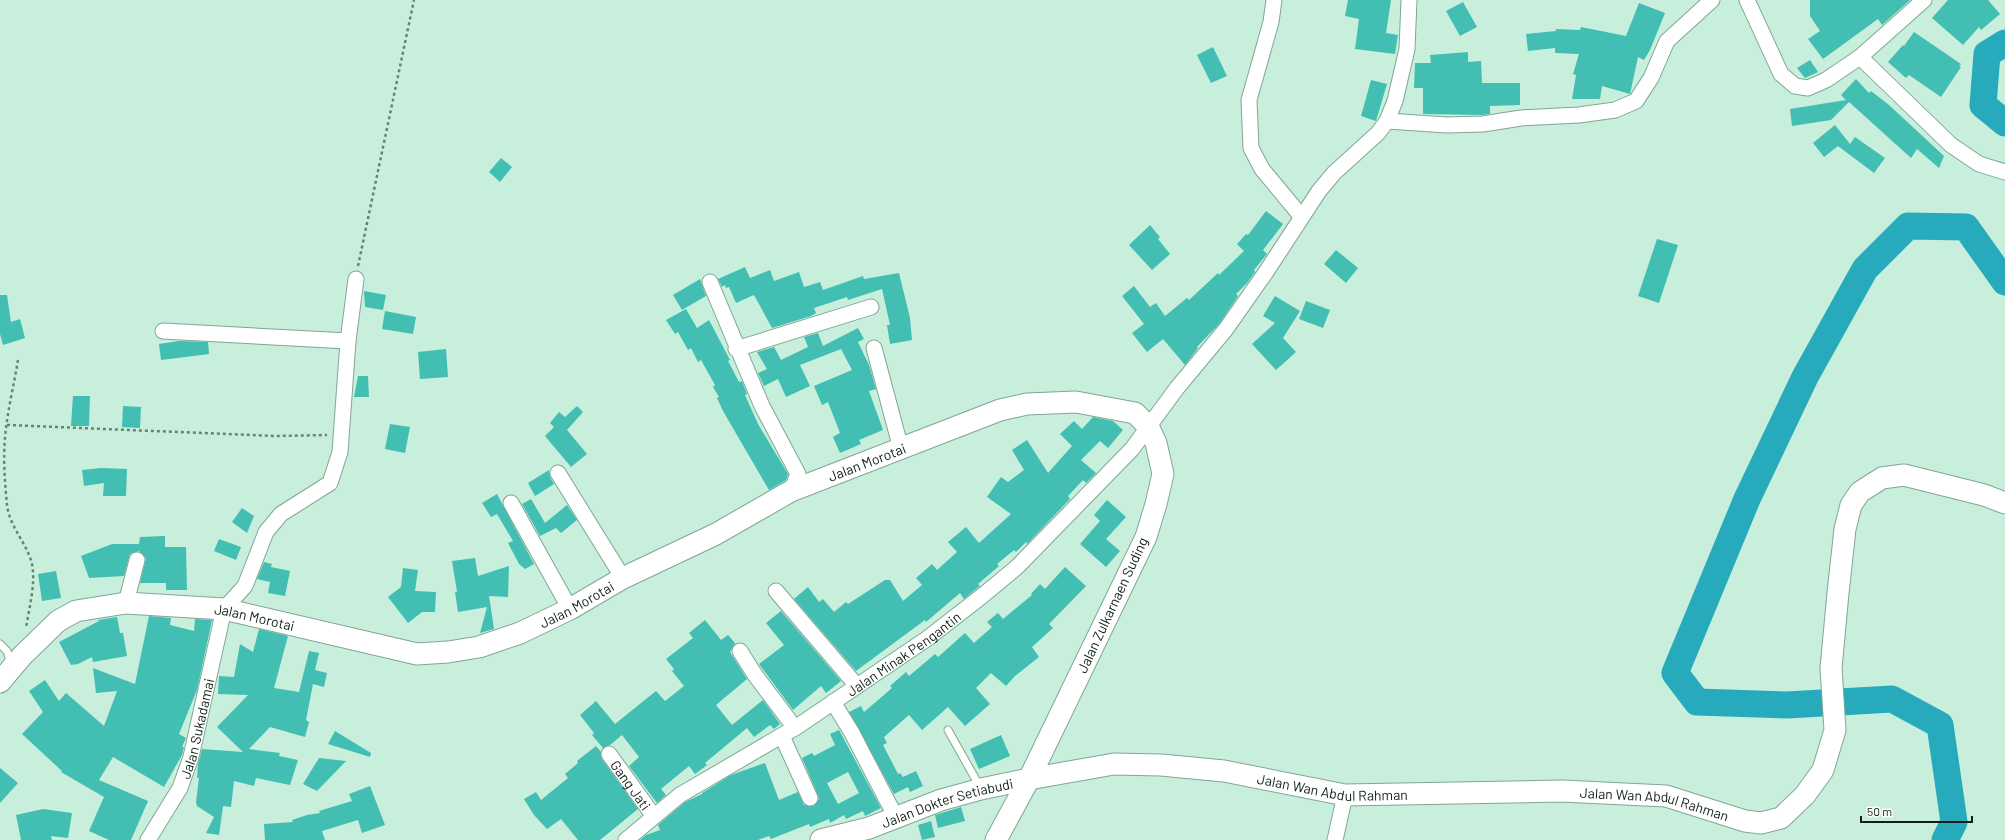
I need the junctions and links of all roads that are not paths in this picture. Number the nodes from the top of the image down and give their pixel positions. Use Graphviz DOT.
graph roads {
  1 [pos="1274,0"];
  2 [pos="1409,0"];
  3 [pos="1712,0"];
  4 [pos="1747,0"];
  5 [pos="1924,0"];
  6 [pos="1860,57"];
  7 [pos="1388,121"];
  8 [pos="2005,172"];
  9 [pos="1301,216"];
  10 [pos="356,279"];
  11 [pos="710,282"];
  12 [pos="871,307"];
  13 [pos="163,331"];
  14 [pos="348,341"];
  15 [pos="736,348"];
  16 [pos="874,348"];
  17 [pos="1148,426"];
  18 [pos="901,448"];
  19 [pos="558,473"];
  20 [pos="791,491"];
  21 [pos="511,503"];
  22 [pos="2005,503"];
  23 [pos="137,560"];
  24 [pos="622,578"];
  25 [pos="776,591"];
  26 [pos="126,603"];
  27 [pos="224,609"];
  28 [pos="570,609"];
  29 [pos="0,644"];
  30 [pos="740,651"];
  31 [pos="11,669"];
  32 [pos="857,686"];
  33 [pos="833,702"];
  34 [pos="795,728"];
  35 [pos="948,730"];
  36 [pos="782,736"];
  37 [pos="609,754"];
  38 [pos="1029,779"];
  39 [pos="981,790"];
  40 [pos="1345,795"];
  41 [pos="810,798"];
  42 [pos="891,808"];
  43 [pos="653,815"];
  44 [pos="148,840"];
  45 [pos="626,840"];
  46 [pos="821,840"];
  47 [pos="996,840"];
  48 [pos="1335,840"];
  1 -- 9 [label="street"];
  2 -- 7 [label="street"];
  3 -- 7 [label="street"];
  4 -- 6 [label="street"];
  5 -- 6 [label="street"];
  6 -- 8 [label="street"];
  7 -- 9 [label="street, Jalan Minak Pengantin"];
  9 -- 17 [label="street, Jalan Minak Pengantin"];
  10 -- 14 [label="street"];
  11 -- 15 [label="street"];
  12 -- 15 [label="street"];
  13 -- 14 [label="street"];
  14 -- 27 [label="street"];
  15 -- 20 [label="street"];
  16 -- 18 [label="street"];
  17 -- 18 [label="street, Jalan Morotai"];
  17 -- 32 [label="street, Jalan Minak Pengantin"];
  17 -- 38 [label="street, Jalan Zulkarnaen Suding"];
  18 -- 20 [label="street, Jalan Morotai"];
  19 -- 24 [label="street"];
  20 -- 24 [label="street, Jalan Morotai"];
  21 -- 28 [label="street"];
  22 -- 40 [label="street, Jalan Wan Abdul Rahman"];
  23 -- 26 [label="street"];
  24 -- 28 [label="street, Jalan Morotai"];
  25 -- 32 [label="street"];
  26 -- 27 [label="street, Jalan Morotai"];
  26 -- 31 [label="street, Jalan Morotai"];
  27 -- 28 [label="street, Jalan Morotai"];
  27 -- 44 [label="street, Jalan Sukadamai"];
  29 -- 31 [label="lane"];
  30 -- 34 [label="street"];
  32 -- 33 [label="street, Jalan Minak Pengantin"];
  33 -- 34 [label="street, Jalan Minak Pengantin"];
  33 -- 42 [label="street"];
  34 -- 36 [label="street, Jalan Minak Pengantin"];
  35 -- 39 [label="lane"];
  36 -- 41 [label="street"];
  36 -- 43 [label="street, Jalan Minak Pengantin"];
  37 -- 43 [label="street, Gang Jati"];
  38 -- 39 [label="street, Jalan Dokter Setiabudi"];
  38 -- 40 [label="street, Jalan Wan Abdul Rahman"];
  38 -- 47 [label="street, Jalan Zulkarnaen Suding"];
  39 -- 46 [label="street, Jalan Dokter Setiabudi"];
  40 -- 48 [label="street"];
  43 -- 45 [label="street, Jalan Minak Pengantin"];
}
